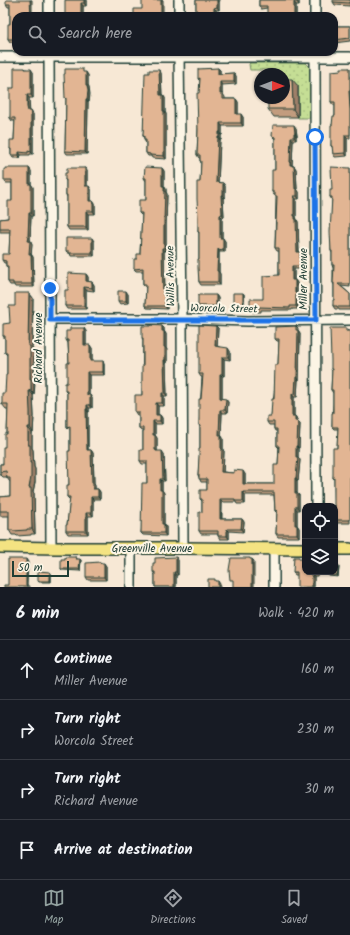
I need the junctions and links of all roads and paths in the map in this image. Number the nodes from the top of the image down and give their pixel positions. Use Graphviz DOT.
graph roads {
  1 [pos="49,0"];
  2 [pos="179,0"];
  3 [pos="315,0"];
  4 [pos="49,12"];
  5 [pos="179,12"];
  6 [pos="315,12"];
  7 [pos="24,56"];
  8 [pos="49,56"];
  9 [pos="179,56"];
  10 [pos="315,56"];
  11 [pos="332,56"];
  12 [pos="0,57"];
  13 [pos="350,57"];
  14 [pos="50,320"];
  15 [pos="182,320"];
  16 [pos="316,320"];
  17 [pos="350,320"];
  18 [pos="316,503"];
  19 [pos="0,547"];
  20 [pos="51,548"];
  21 [pos="131,548"];
  22 [pos="183,548"];
  23 [pos="274,549"];
  24 [pos="302,549"];
  25 [pos="338,549"];
  26 [pos="350,549"];
  27 [pos="131,587"];
  28 [pos="274,587"];
  1 -- 4 [label="street"];
  2 -- 5 [label="street"];
  3 -- 6 [label="street"];
  7 -- 12 [label="street"];
  8 -- 14 [label="street, Richard Avenue"];
  9 -- 15 [label="street, Willis Avenue"];
  10 -- 16 [label="street, Miller Avenue"];
  11 -- 13 [label="street"];
  14 -- 15 [label="street, Worcola Street"];
  14 -- 20 [label="street, Richard Avenue"];
  15 -- 16 [label="street, Worcola Street"];
  15 -- 22 [label="street, Willis Avenue"];
  16 -- 17 [label="street, Worcola Street"];
  16 -- 18 [label="street, Miller Avenue"];
  19 -- 20 [label="main road, Greenville Avenue"];
  20 -- 21 [label="main road, Greenville Avenue"];
  21 -- 22 [label="main road, Greenville Avenue"];
  21 -- 27 [label="street"];
  22 -- 23 [label="main road, Greenville Avenue"];
  23 -- 24 [label="main road, Greenville Avenue"];
  23 -- 28 [label="street"];
  25 -- 26 [label="main road"];
}
